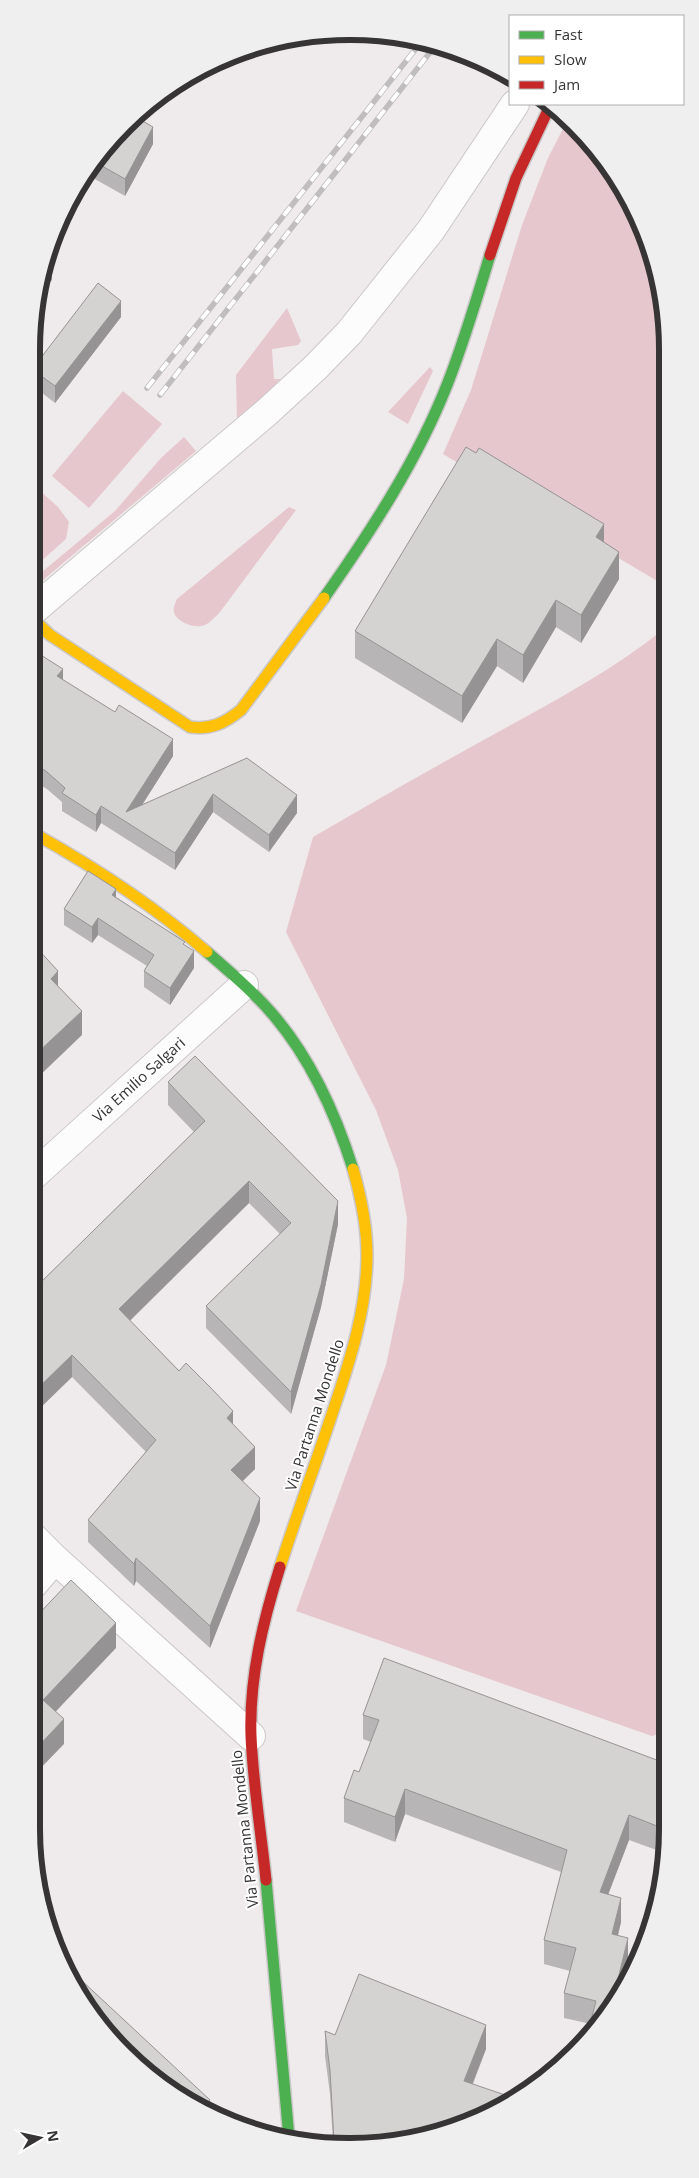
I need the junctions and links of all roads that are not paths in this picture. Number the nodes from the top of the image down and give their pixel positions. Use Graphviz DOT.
graph roads {
  1 [pos="514,105"];
  2 [pos="547,112"];
  3 [pos="40,605"];
  4 [pos="40,626"];
  5 [pos="40,837"];
  6 [pos="244,985"];
  7 [pos="40,1170"];
  8 [pos="40,1544"];
  9 [pos="55,1559"];
  10 [pos="40,1577"];
  11 [pos="251,1736"];
  12 [pos="289,2132"];
  1 -- 3 [label="street"];
  2 -- 4 [label="street"];
  5 -- 6 [label="street, Via Partanna Mondello"];
  6 -- 7 [label="street, Via Emilio Salgari"];
  6 -- 11 [label="street, Via Partanna Mondello"];
  8 -- 9 [label="street"];
  9 -- 10 [label="street"];
  9 -- 11 [label="street"];
  11 -- 12 [label="street, Via Partanna Mondello"];
}
